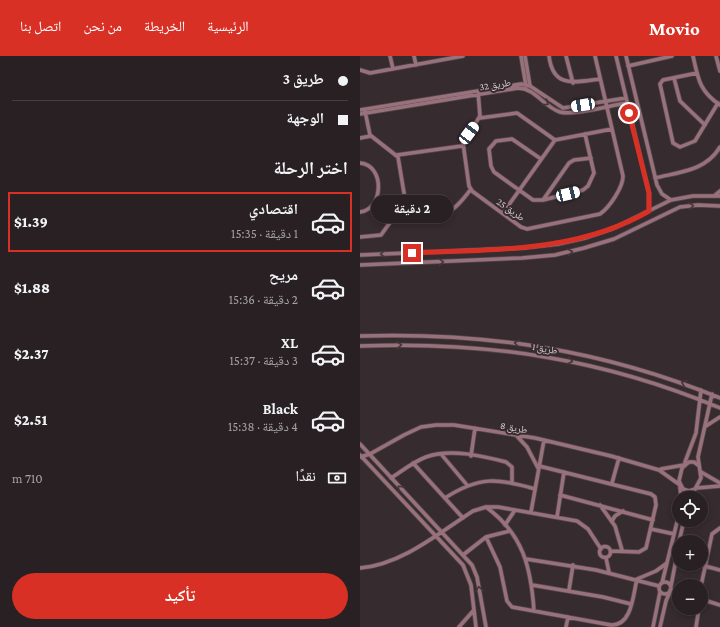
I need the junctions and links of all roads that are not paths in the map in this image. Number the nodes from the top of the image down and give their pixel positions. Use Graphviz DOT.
graph roads {
  1 [pos="390,56"];
  2 [pos="414,56"];
  3 [pos="438,56"];
  4 [pos="463,56"];
  5 [pos="520,56"];
  6 [pos="525,56"];
  7 [pos="548,56"];
  8 [pos="566,56"];
  9 [pos="595,56"];
  10 [pos="616,56"];
  11 [pos="626,56"];
  12 [pos="669,56"];
  13 [pos="693,56"];
  14 [pos="716,56"];
  15 [pos="653,58"];
  16 [pos="439,61"];
  17 [pos="416,65"];
  18 [pos="628,66"];
  19 [pos="392,69"];
  20 [pos="360,70"];
  21 [pos="720,71"];
  22 [pos="697,73"];
  23 [pos="674,78"];
  24 [pos="600,79"];
  25 [pos="573,83"];
  26 [pos="528,85"];
  27 [pos="526,89"];
  28 [pos="531,92"];
  29 [pos="479,93"];
  30 [pos="626,100"];
  31 [pos="605,102"];
  32 [pos="719,104"];
  33 [pos="606,106"];
  34 [pos="363,111"];
  35 [pos="360,114"];
  36 [pos="480,118"];
  37 [pos="706,125"];
  38 [pos="612,130"];
  39 [pos="585,134"];
  40 [pos="371,136"];
  41 [pos="360,138"];
  42 [pos="555,140"];
  43 [pos="462,146"];
  44 [pos="720,147"];
  45 [pos="397,156"];
  46 [pos="591,158"];
  47 [pos="541,159"];
  48 [pos="360,163"];
  49 [pos="655,178"];
  50 [pos="470,189"];
  51 [pos="519,191"];
  52 [pos="720,191"];
  53 [pos="714,196"];
  54 [pos="720,196"];
  55 [pos="543,200"];
  56 [pos="671,200"];
  57 [pos="405,201"];
  58 [pos="720,206"];
  59 [pos="649,211"];
  60 [pos="360,212"];
  61 [pos="503,213"];
  62 [pos="602,232"];
  63 [pos="360,237"];
  64 [pos="605,242"];
  65 [pos="360,255"];
  66 [pos="360,265"];
  67 [pos="378,330"];
  68 [pos="360,336"];
  69 [pos="378,336"];
  70 [pos="360,346"];
  71 [pos="701,390"];
  72 [pos="712,394"];
  73 [pos="720,398"];
  74 [pos="700,399"];
  75 [pos="710,404"];
  76 [pos="720,408"];
  77 [pos="720,417"];
  78 [pos="705,427"];
  79 [pos="475,428"];
  80 [pos="515,435"];
  81 [pos="544,440"];
  82 [pos="360,444"];
  83 [pos="370,454"];
  84 [pos="440,454"];
  85 [pos="361,456"];
  86 [pos="471,456"];
  87 [pos="619,458"];
  88 [pos="413,464"];
  89 [pos="684,465"];
  90 [pos="698,465"];
  91 [pos="539,468"];
  92 [pos="659,470"];
  93 [pos="564,472"];
  94 [pos="701,472"];
  95 [pos="391,478"];
  96 [pos="512,482"];
  97 [pos="612,484"];
  98 [pos="720,484"];
  99 [pos="467,485"];
  100 [pos="680,485"];
  101 [pos="535,488"];
  102 [pos="696,489"];
  103 [pos="680,491"];
  104 [pos="560,496"];
  105 [pos="445,498"];
  106 [pos="600,504"];
  107 [pos="486,507"];
  108 [pos="515,510"];
  109 [pos="623,510"];
  110 [pos="531,512"];
  111 [pos="557,517"];
  112 [pos="463,518"];
  113 [pos="653,520"];
  114 [pos="612,521"];
  115 [pos="505,525"];
  116 [pos="676,527"];
  117 [pos="720,528"];
  118 [pos="651,529"];
  119 [pos="441,531"];
  120 [pos="510,531"];
  121 [pos="674,534"];
  122 [pos="436,535"];
  123 [pos="486,537"];
  124 [pos="601,549"];
  125 [pos="622,550"];
  126 [pos="611,551"];
  127 [pos="708,552"];
  128 [pos="463,554"];
  129 [pos="606,558"];
  130 [pos="526,560"];
  131 [pos="667,563"];
  132 [pos="573,565"];
  133 [pos="708,567"];
  134 [pos="360,568"];
  135 [pos="720,570"];
  136 [pos="674,571"];
  137 [pos="609,572"];
  138 [pos="637,579"];
  139 [pos="661,584"];
  140 [pos="532,585"];
  141 [pos="671,586"];
  142 [pos="569,590"];
  143 [pos="670,591"];
  144 [pos="660,592"];
  145 [pos="708,601"];
  146 [pos="631,604"];
  147 [pos="720,604"];
  148 [pos="474,609"];
  149 [pos="534,611"];
  150 [pos="698,615"];
  151 [pos="568,617"];
  152 [pos="459,627"];
  153 [pos="476,627"];
  154 [pos="486,627"];
  155 [pos="566,627"];
  156 [pos="653,627"];
  157 [pos="660,627"];
  158 [pos="696,627"];
  1 -- 19 [label="street"];
  2 -- 17 [label="street"];
  3 -- 16 [label="street"];
  4 -- 16 [label="street"];
  5 -- 26 [label="street"];
  6 -- 26 [label="street"];
  7 -- 25 [label="street"];
  8 -- 25 [label="street"];
  9 -- 24 [label="street"];
  10 -- 30 [label="street"];
  11 -- 18 [label="street"];
  12 -- 15 [label="street"];
  13 -- 22 [label="street"];
  14 -- 21 [label="street"];
  15 -- 18 [label="street"];
  16 -- 17 [label="street"];
  17 -- 19 [label="street"];
  18 -- 49 [label="street"];
  19 -- 20 [label="street"];
  22 -- 23 [label="street"];
  22 -- 32 [label="street"];
  23 -- 37 [label="street"];
  23 -- 37 [label="street"];
  24 -- 25 [label="street"];
  24 -- 31 [label="street"];
  26 -- 27 [label="street"];
  26 -- 28 [label="street"];
  26 -- 29 [label="street, طريق 32"];
  26 -- 31 [label="street"];
  27 -- 28 [label="street, طريق 32"];
  27 -- 29 [label="street, طريق 32"];
  28 -- 33 [label="street, طريق 32, one-way"];
  29 -- 34 [label="street, طريق 32"];
  29 -- 36 [label="street"];
  30 -- 31 [label="street"];
  30 -- 33 [label="street, طريق 32"];
  30 -- 59 [label="street"];
  31 -- 33 [label="street, طريق 25"];
  32 -- 37 [label="street"];
  33 -- 38 [label="street, طريق 25"];
  34 -- 35 [label="street, طريق 32"];
  34 -- 40 [label="street"];
  36 -- 42 [label="street"];
  36 -- 43 [label="street"];
  38 -- 39 [label="street"];
  38 -- 61 [label="street, طريق 25"];
  39 -- 42 [label="street"];
  39 -- 46 [label="street"];
  40 -- 41 [label="street"];
  40 -- 45 [label="street"];
  42 -- 47 [label="street"];
  43 -- 45 [label="street"];
  43 -- 50 [label="street"];
  44 -- 49 [label="street"];
  45 -- 57 [label="street"];
  46 -- 55 [label="street"];
  46 -- 55 [label="street"];
  47 -- 51 [label="street"];
  47 -- 51 [label="street"];
  48 -- 60 [label="street"];
  49 -- 56 [label="street"];
  50 -- 57 [label="street"];
  50 -- 61 [label="street, طريق 25"];
  51 -- 55 [label="street"];
  51 -- 61 [label="street"];
  52 -- 53 [label="street"];
  53 -- 54 [label="street"];
  53 -- 56 [label="street"];
  56 -- 59 [label="street"];
  57 -- 63 [label="street"];
  64 -- 58 [label="street, one-way"];
  59 -- 62 [label="street"];
  62 -- 64 [label="street"];
  62 -- 65 [label="street, one-way"];
  66 -- 64 [label="street, one-way"];
  67 -- 69 [label="street"];
  68 -- 69 [label="street, طريق 1"];
  71 -- 69 [label="street, طريق 1, one-way"];
  70 -- 74 [label="street, طريق 1, one-way"];
  71 -- 72 [label="street, طريق 1"];
  71 -- 74 [label="street"];
  72 -- 73 [label="street, طريق 1"];
  72 -- 75 [label="street"];
  74 -- 75 [label="street, طريق 1"];
  74 -- 89 [label="street"];
  75 -- 76 [label="street, طريق 1"];
  75 -- 78 [label="street"];
  77 -- 78 [label="street"];
  78 -- 90 [label="street"];
  79 -- 80 [label="street, طريق 8"];
  79 -- 83 [label="street, طريق 8"];
  79 -- 86 [label="street"];
  80 -- 81 [label="street, طريق 8"];
  80 -- 91 [label="street"];
  81 -- 87 [label="street, طريق 8"];
  81 -- 91 [label="street"];
  82 -- 83 [label="street"];
  83 -- 85 [label="street, طريق 8"];
  83 -- 95 [label="street"];
  84 -- 86 [label="street"];
  84 -- 88 [label="street"];
  84 -- 99 [label="street"];
  85 -- 122 [label="street"];
  86 -- 96 [label="street"];
  87 -- 92 [label="street, طريق 8"];
  87 -- 97 [label="street"];
  88 -- 95 [label="street"];
  88 -- 105 [label="street"];
  89 -- 90 [label="street"];
  89 -- 92 [label="street, طريق 8"];
  89 -- 100 [label="street"];
  90 -- 94 [label="street"];
  91 -- 93 [label="street"];
  91 -- 101 [label="street"];
  92 -- 100 [label="street, طريق 8"];
  93 -- 97 [label="street"];
  93 -- 104 [label="street"];
  94 -- 98 [label="street"];
  94 -- 102 [label="street"];
  119 -- 95 [label="street, one-way"];
  96 -- 99 [label="street"];
  96 -- 101 [label="street"];
  97 -- 113 [label="street"];
  98 -- 102 [label="street"];
  99 -- 105 [label="street"];
  100 -- 102 [label="street"];
  100 -- 103 [label="street"];
  101 -- 110 [label="street"];
  104 -- 106 [label="street"];
  104 -- 111 [label="street"];
  105 -- 112 [label="street"];
  106 -- 109 [label="street"];
  106 -- 114 [label="street"];
  107 -- 108 [label="street"];
  107 -- 112 [label="street"];
  107 -- 115 [label="street"];
  108 -- 110 [label="street"];
  108 -- 115 [label="street"];
  109 -- 113 [label="street"];
  109 -- 114 [label="street"];
  110 -- 111 [label="street"];
  111 -- 124 [label="street"];
  112 -- 119 [label="street"];
  113 -- 118 [label="street"];
  114 -- 125 [label="street"];
  115 -- 120 [label="street"];
  116 -- 121 [label="street"];
  117 -- 127 [label="street"];
  118 -- 121 [label="street"];
  118 -- 125 [label="street"];
  119 -- 122 [label="street"];
  119 -- 128 [label="street"];
  120 -- 123 [label="street"];
  120 -- 130 [label="street"];
  121 -- 131 [label="street"];
  122 -- 134 [label="street"];
  122 -- 148 [label="street"];
  123 -- 128 [label="street"];
  123 -- 149 [label="street"];
  124 -- 126 [label="street"];
  124 -- 129 [label="street"];
  125 -- 126 [label="street"];
  126 -- 129 [label="street"];
  154 -- 128 [label="street, one-way"];
  129 -- 137 [label="street"];
  130 -- 132 [label="street"];
  130 -- 140 [label="street"];
  131 -- 138 [label="street"];
  131 -- 139 [label="street"];
  132 -- 137 [label="street"];
  132 -- 142 [label="street"];
  133 -- 135 [label="street"];
  136 -- 141 [label="street"];
  137 -- 138 [label="street"];
  138 -- 139 [label="street"];
  138 -- 146 [label="street"];
  139 -- 141 [label="street"];
  139 -- 144 [label="street"];
  140 -- 142 [label="street"];
  140 -- 149 [label="street"];
  141 -- 143 [label="street"];
  142 -- 146 [label="street"];
  143 -- 144 [label="street"];
  143 -- 157 [label="street"];
  144 -- 156 [label="street"];
  145 -- 147 [label="street"];
  146 -- 151 [label="street"];
  148 -- 152 [label="street"];
  148 -- 153 [label="street"];
  149 -- 151 [label="street"];
  150 -- 158 [label="street"];
  151 -- 155 [label="street"];
}
